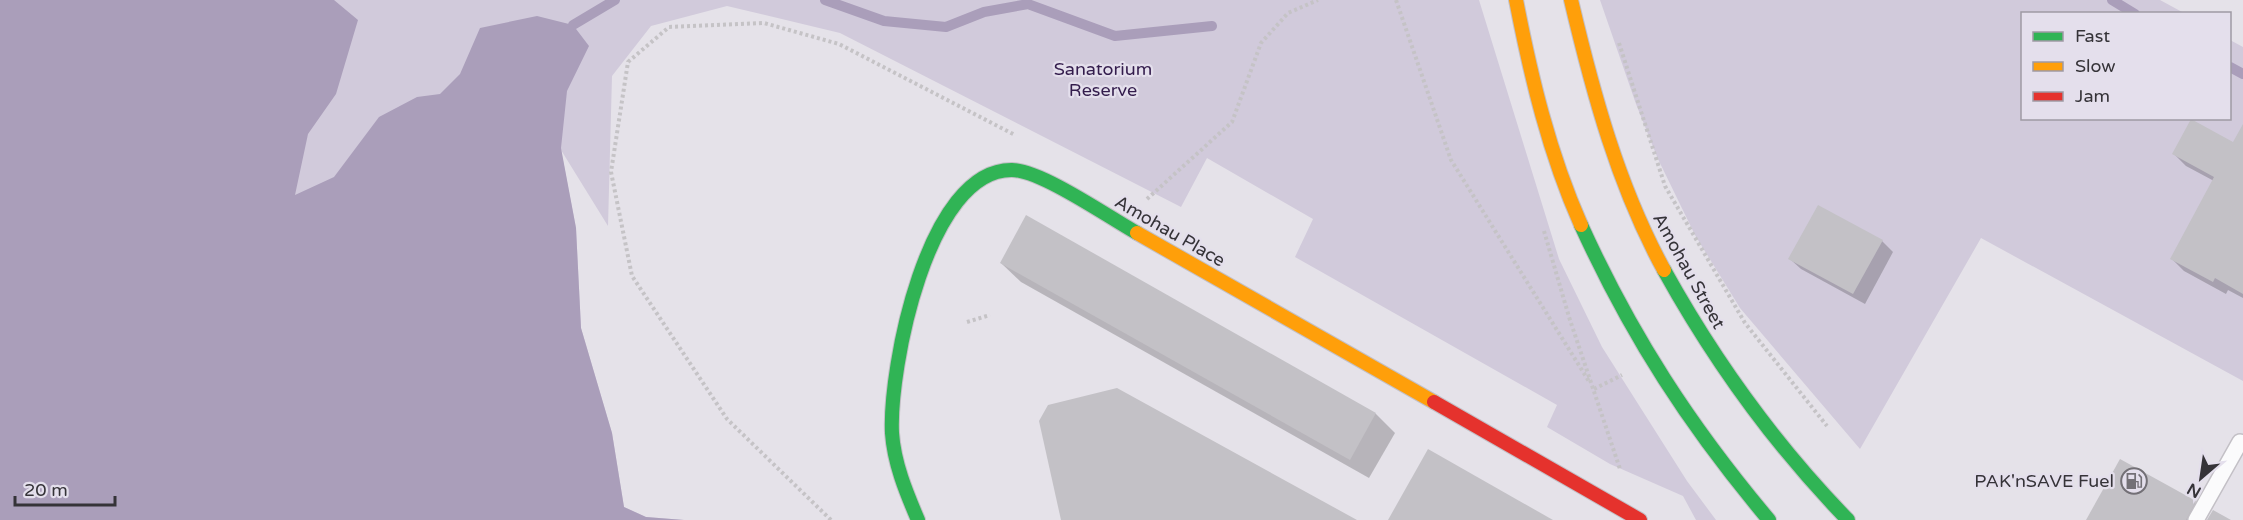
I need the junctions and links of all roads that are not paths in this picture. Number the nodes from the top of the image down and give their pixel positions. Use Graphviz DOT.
graph roads {
  1 [pos="1516,0"];
  2 [pos="1571,0"];
  3 [pos="2240,442"];
  4 [pos="1826,498"];
  5 [pos="918,520"];
  6 [pos="1640,520"];
  7 [pos="1769,520"];
  8 [pos="1848,520"];
  9 [pos="1867,520"];
  10 [pos="2196,520"];
  1 -- 7 [label="main road"];
  2 -- 4 [label="main road, Amohau Street"];
  3 -- 10 [label="lane"];
  4 -- 8 [label="main road, Amohau Street"];
  4 -- 9 [label="lane"];
  5 -- 6 [label="main road, Amohau Place"];
}
